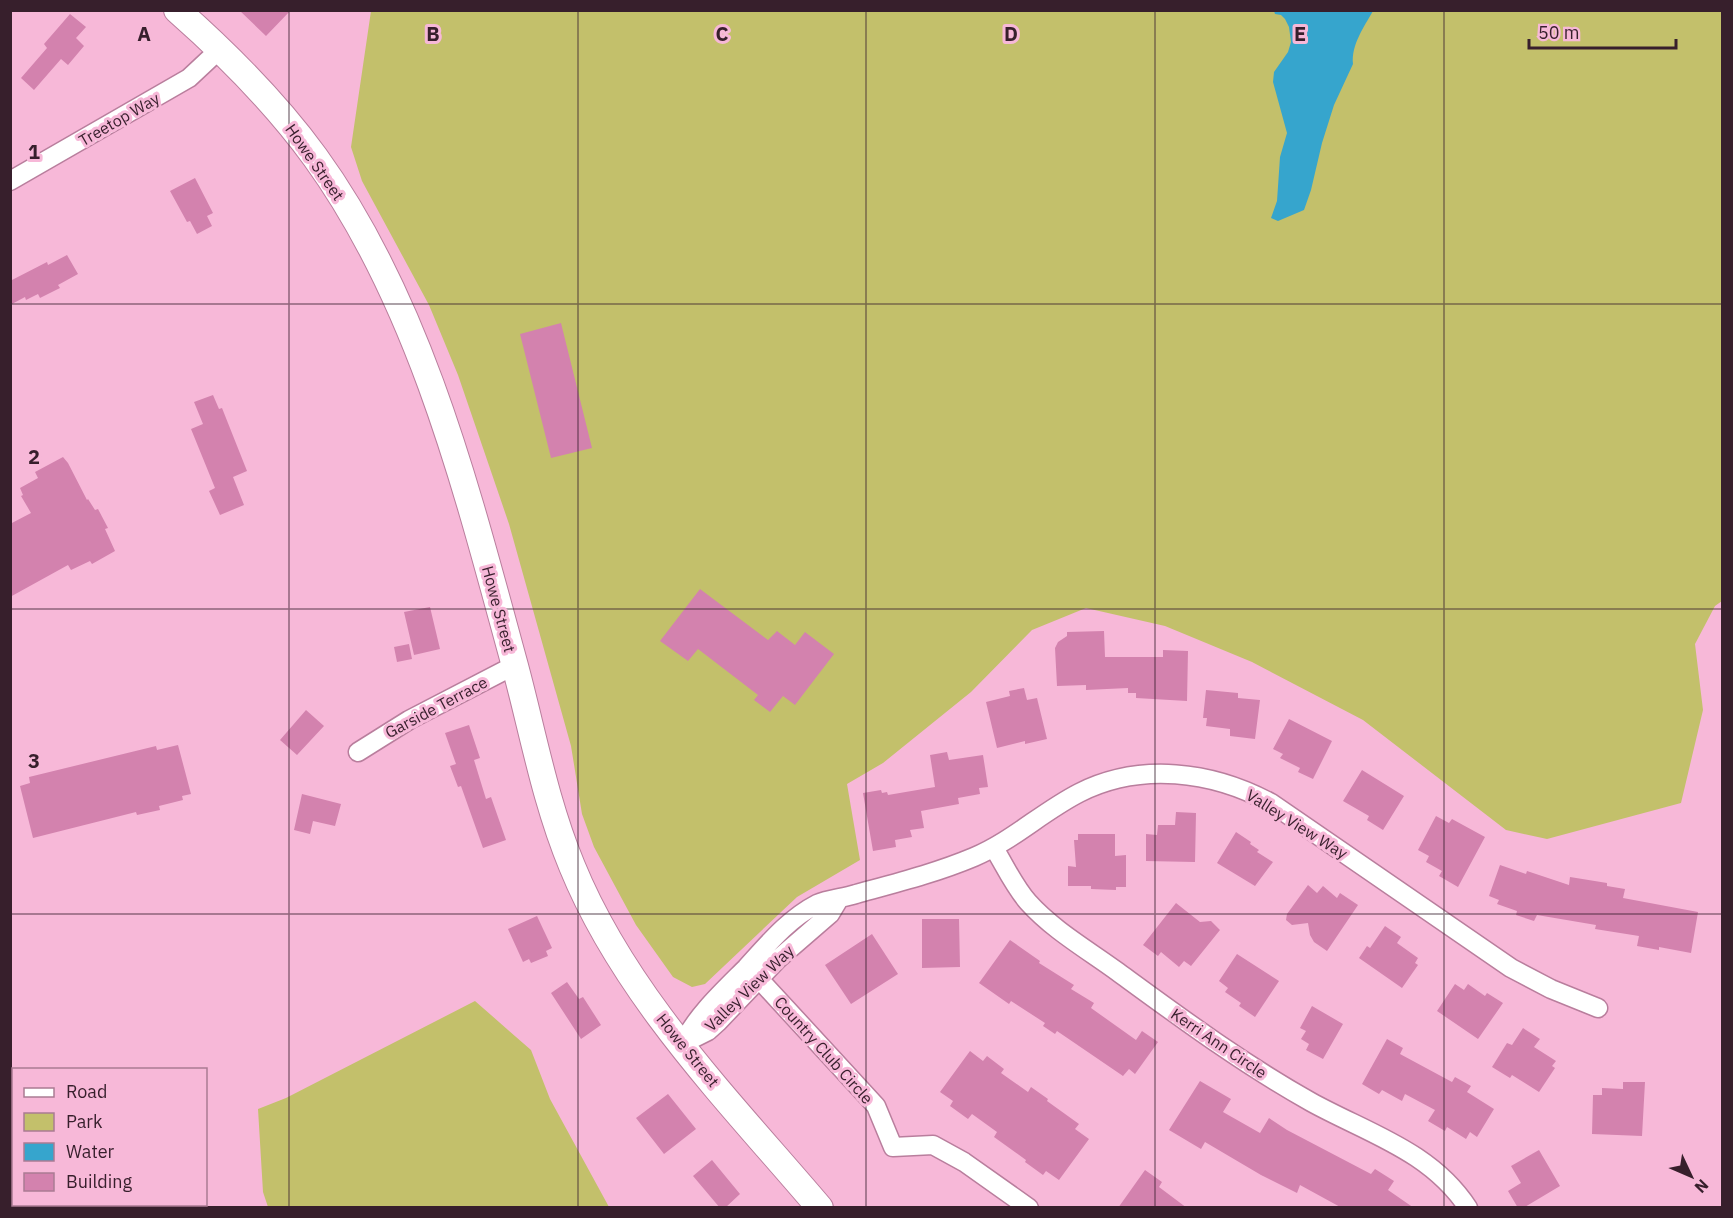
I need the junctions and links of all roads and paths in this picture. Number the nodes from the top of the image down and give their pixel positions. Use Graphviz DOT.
graph roads {
  1 [pos="177,10"];
  2 [pos="220,48"];
  3 [pos="10,181"];
  4 [pos="515,665"];
  5 [pos="358,752"];
  6 [pos="994,848"];
  7 [pos="839,899"];
  8 [pos="759,979"];
  9 [pos="1598,1008"];
  10 [pos="682,1044"];
  11 [pos="820,1208"];
  12 [pos="1029,1208"];
  13 [pos="1468,1208"];
  1 -- 2 [label="main road, Howe Street"];
  2 -- 3 [label="street, Treetop Way"];
  2 -- 4 [label="main road, Howe Street"];
  4 -- 5 [label="street, Garside Terrace"];
  4 -- 10 [label="main road, Howe Street"];
  6 -- 7 [label="street, Valley View Way"];
  6 -- 9 [label="street, Valley View Way"];
  6 -- 13 [label="street, Kerri Ann Circle"];
  7 -- 8 [label="street, Valley View Way"];
  7 -- 10 [label="street, Valley View Way"];
  8 -- 10 [label="street, Valley View Way"];
  8 -- 12 [label="street, Country Club Circle"];
  10 -- 11 [label="main road, Howe Street"];
}
